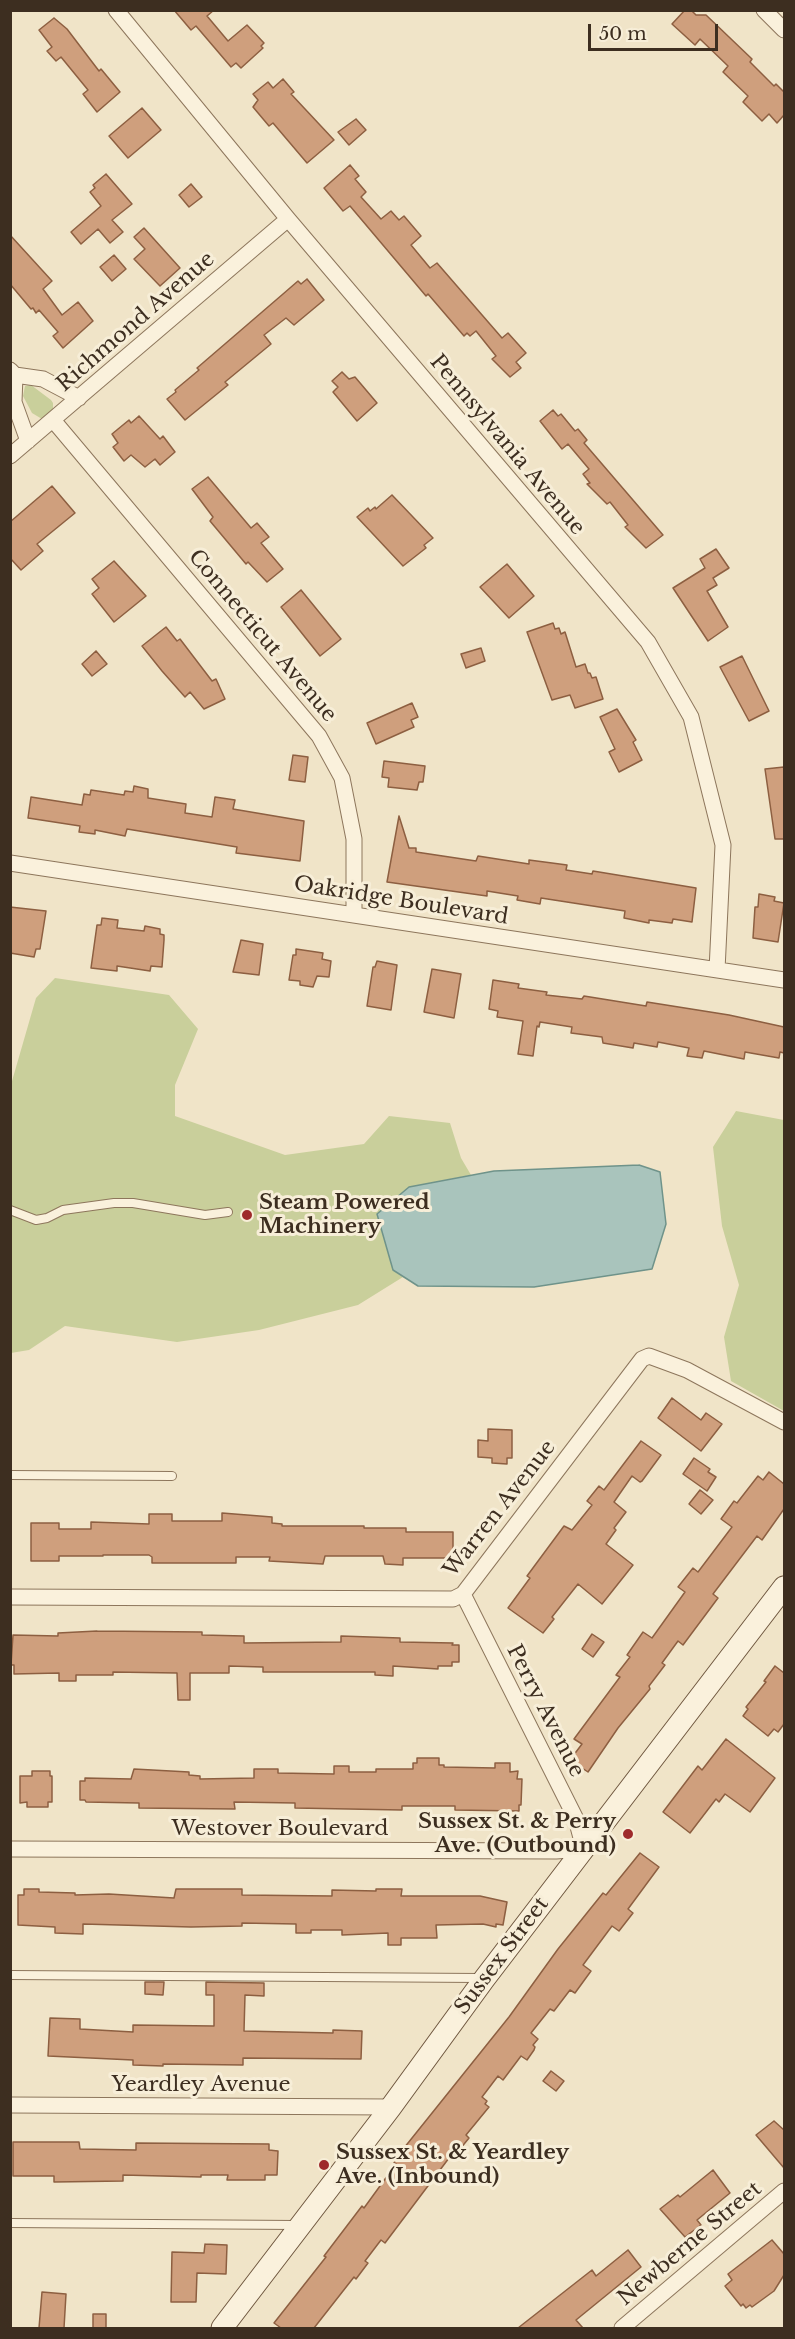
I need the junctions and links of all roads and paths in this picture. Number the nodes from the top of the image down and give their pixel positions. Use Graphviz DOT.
graph roads {
  1 [pos="116,10"];
  2 [pos="764,10"];
  3 [pos="784,30"];
  4 [pos="288,219"];
  5 [pos="13,372"];
  6 [pos="79,398"];
  7 [pos="53,420"];
  8 [pos="28,441"];
  9 [pos="10,456"];
  10 [pos="10,863"];
  11 [pos="354,915"];
  12 [pos="717,970"];
  13 [pos="784,980"];
  14 [pos="10,1210"];
  15 [pos="228,1212"];
  16 [pos="784,1422"];
  17 [pos="10,1475"];
  18 [pos="172,1476"];
  19 [pos="784,1587"];
  20 [pos="463,1594"];
  21 [pos="10,1597"];
  22 [pos="10,1848"];
  23 [pos="584,1849"];
  24 [pos="10,1975"];
  25 [pos="485,1978"];
  26 [pos="10,2104"];
  27 [pos="391,2108"];
  28 [pos="784,2191"];
  29 [pos="10,2223"];
  30 [pos="301,2225"];
  31 [pos="222,2328"];
  32 [pos="622,2328"];
  1 -- 4 [label="street, Pennsylvania Avenue"];
  2 -- 3 [label="street"];
  4 -- 6 [label="street, Richmond Avenue"];
  4 -- 12 [label="street, Pennsylvania Avenue"];
  5 -- 6 [label="street"];
  5 -- 8 [label="street"];
  6 -- 7 [label="street, Richmond Avenue"];
  7 -- 8 [label="street, Richmond Avenue"];
  7 -- 11 [label="street, Connecticut Avenue"];
  8 -- 9 [label="street, Richmond Avenue"];
  10 -- 11 [label="street, Oakridge Boulevard"];
  11 -- 12 [label="street, Oakridge Boulevard"];
  12 -- 13 [label="street, Oakridge Boulevard"];
  14 -- 15 [label="lane"];
  16 -- 20 [label="street, Warren Avenue"];
  17 -- 18 [label="lane"];
  19 -- 23 [label="street, Sussex Street"];
  20 -- 21 [label="street, Warren Avenue"];
  20 -- 23 [label="street, Perry Avenue"];
  22 -- 23 [label="street, Westover Boulevard"];
  23 -- 25 [label="street, Sussex Street"];
  24 -- 25 [label="lane"];
  25 -- 27 [label="street, Sussex Street"];
  26 -- 27 [label="street, Yeardley Avenue"];
  27 -- 30 [label="street, Sussex Street"];
  28 -- 32 [label="street, Newberne Street"];
  29 -- 30 [label="lane"];
  30 -- 31 [label="street, Sussex Street"];
}
